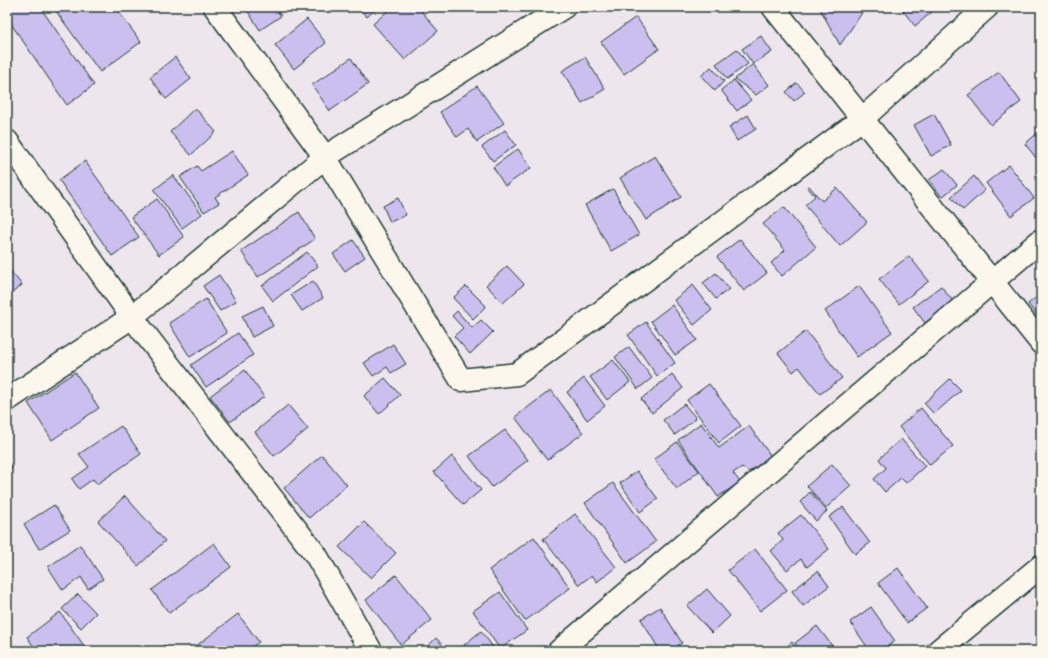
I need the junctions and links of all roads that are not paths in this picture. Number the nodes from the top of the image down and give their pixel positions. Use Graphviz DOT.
graph roads {
  1 [pos="215,7"];
  2 [pos="564,7"];
  3 [pos="773,7"];
  4 [pos="987,7"];
  5 [pos="862,119"];
  6 [pos="7,141"];
  7 [pos="325,157"];
  8 [pos="1041,240"];
  9 [pos="992,282"];
  10 [pos="132,317"];
  11 [pos="1041,343"];
  12 [pos="7,400"];
  13 [pos="1041,566"];
  14 [pos="371,651"];
  15 [pos="558,651"];
  16 [pos="938,651"];
  1 -- 7 [label="street"];
  2 -- 7 [label="street"];
  3 -- 5 [label="street"];
  4 -- 5 [label="street"];
  5 -- 7 [label="street"];
  5 -- 9 [label="street"];
  6 -- 10 [label="street"];
  7 -- 10 [label="street"];
  8 -- 9 [label="street"];
  9 -- 11 [label="street"];
  9 -- 15 [label="street"];
  10 -- 12 [label="street"];
  10 -- 14 [label="street"];
  13 -- 16 [label="street"];
}
